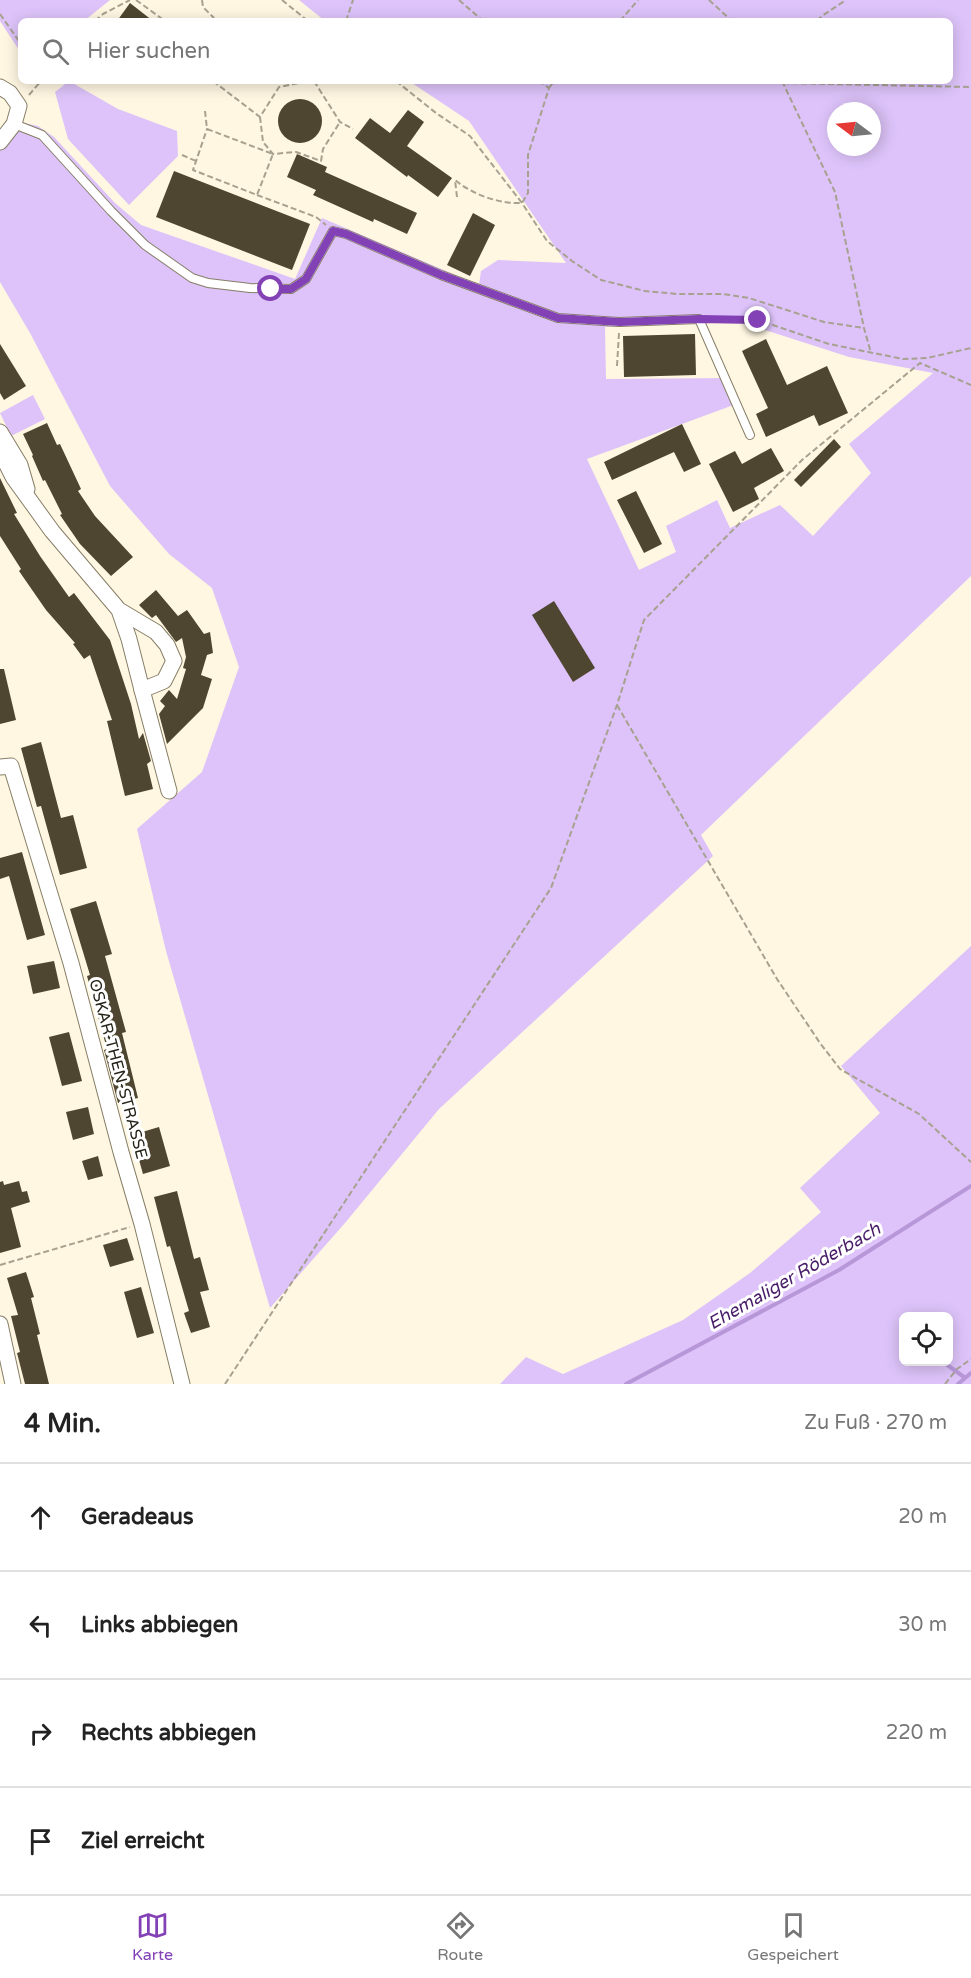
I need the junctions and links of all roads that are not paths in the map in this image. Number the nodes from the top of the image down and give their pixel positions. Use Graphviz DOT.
graph roads {
  1 [pos="0,87"];
  2 [pos="14,124"];
  3 [pos="0,142"];
  4 [pos="0,432"];
  5 [pos="750,435"];
  6 [pos="0,451"];
  7 [pos="32,503"];
  8 [pos="119,610"];
  9 [pos="142,690"];
  10 [pos="6,766"];
  11 [pos="169,791"];
  12 [pos="0,1324"];
  13 [pos="13,1384"];
  14 [pos="182,1384"];
  1 -- 2 [label="street"];
  2 -- 3 [label="street"];
  2 -- 5 [label="lane"];
  4 -- 7 [label="street"];
  6 -- 7 [label="street"];
  7 -- 8 [label="street"];
  8 -- 9 [label="street"];
  8 -- 9 [label="street"];
  9 -- 11 [label="street"];
  10 -- 14 [label="street, OSKAR-THEN-STRASSE"];
  12 -- 13 [label="street"];
}
